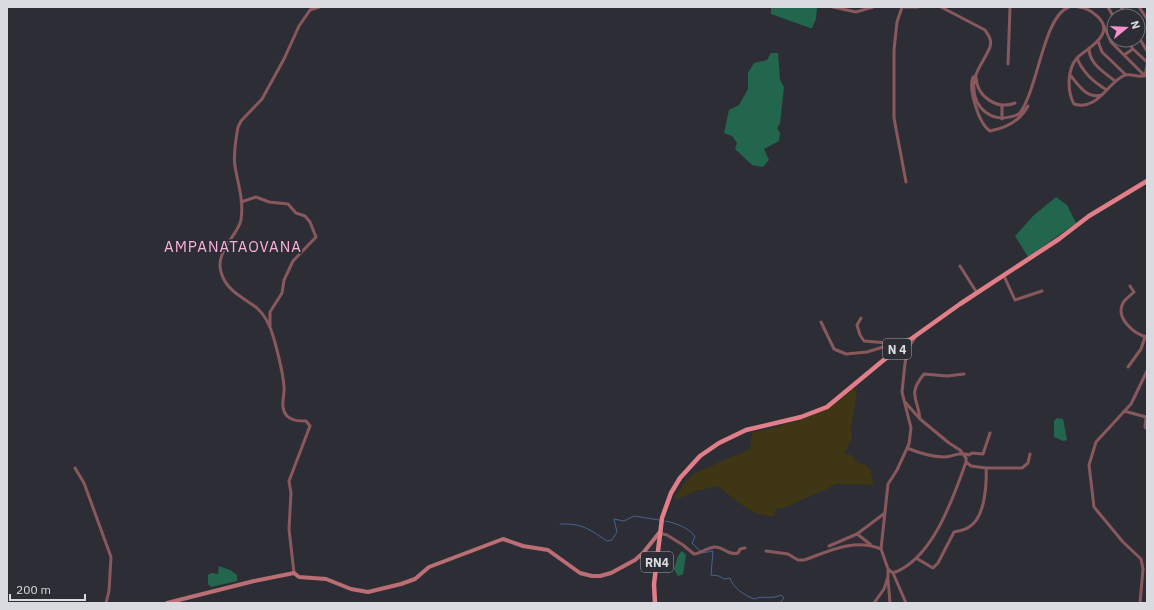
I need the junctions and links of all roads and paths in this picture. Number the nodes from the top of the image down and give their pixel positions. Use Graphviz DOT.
graph roads {
  1 [pos="319,7"];
  2 [pos="833,7"];
  3 [pos="873,7"];
  4 [pos="903,7"];
  5 [pos="918,7"];
  6 [pos="941,7"];
  7 [pos="1010,7"];
  8 [pos="1069,7"];
  9 [pos="1078,7"];
  10 [pos="1091,7"];
  11 [pos="1139,7"];
  12 [pos="1086,8"];
  13 [pos="1147,19"];
  14 [pos="1100,20"];
  15 [pos="1106,29"];
  16 [pos="1098,41"];
  17 [pos="1089,48"];
  18 [pos="1118,48"];
  19 [pos="1133,49"];
  20 [pos="1124,55"];
  21 [pos="1077,58"];
  22 [pos="1147,62"];
  23 [pos="1008,64"];
  24 [pos="1147,65"];
  25 [pos="976,74"];
  26 [pos="1126,75"];
  27 [pos="1146,75"];
  28 [pos="1071,76"];
  29 [pos="1115,81"];
  30 [pos="1031,89"];
  31 [pos="1107,90"];
  32 [pos="1102,95"];
  33 [pos="1015,103"];
  34 [pos="1002,105"];
  35 [pos="1002,119"];
  36 [pos="1147,181"];
  37 [pos="906,182"];
  38 [pos="241,202"];
  39 [pos="960,266"];
  40 [pos="1004,276"];
  41 [pos="1130,286"];
  42 [pos="1042,291"];
  43 [pos="978,294"];
  44 [pos="861,318"];
  45 [pos="820,322"];
  46 [pos="270,327"];
  47 [pos="916,336"];
  48 [pos="1146,337"];
  49 [pos="890,344"];
  50 [pos="1128,367"];
  51 [pos="1147,371"];
  52 [pos="964,374"];
  53 [pos="904,401"];
  54 [pos="1124,411"];
  55 [pos="920,419"];
  56 [pos="1147,428"];
  57 [pos="990,433"];
  58 [pos="907,448"];
  59 [pos="961,452"];
  60 [pos="1030,454"];
  61 [pos="966,462"];
  62 [pos="75,468"];
  63 [pos="986,468"];
  64 [pos="886,512"];
  65 [pos="661,520"];
  66 [pos="658,533"];
  67 [pos="856,534"];
  68 [pos="870,544"];
  69 [pos="829,546"];
  70 [pos="745,548"];
  71 [pos="881,549"];
  72 [pos="766,551"];
  73 [pos="916,558"];
  74 [pos="888,569"];
  75 [pos="1145,569"];
  76 [pos="294,573"];
  77 [pos="893,574"];
  78 [pos="888,577"];
  79 [pos="106,603"];
  80 [pos="167,603"];
  81 [pos="655,603"];
  82 [pos="874,603"];
  83 [pos="890,603"];
  84 [pos="906,603"];
  85 [pos="1140,603"];
  1 -- 38 [label="street"];
  2 -- 3 [label="street"];
  4 -- 5 [label="street"];
  4 -- 37 [label="street"];
  6 -- 25 [label="street"];
  7 -- 23 [label="street"];
  8 -- 30 [label="street"];
  9 -- 12 [label="street"];
  10 -- 12 [label="street"];
  11 -- 13 [label="street"];
  12 -- 14 [label="street"];
  14 -- 15 [label="street"];
  14 -- 16 [label="street"];
  16 -- 17 [label="street"];
  16 -- 26 [label="street"];
  17 -- 21 [label="street"];
  17 -- 29 [label="street"];
  18 -- 20 [label="street"];
  19 -- 20 [label="street"];
  19 -- 22 [label="street"];
  20 -- 27 [label="street"];
  21 -- 28 [label="street"];
  21 -- 31 [label="street"];
  24 -- 27 [label="street"];
  25 -- 30 [label="street"];
  25 -- 34 [label="street"];
  25 -- 35 [label="street"];
  26 -- 27 [label="street"];
  26 -- 29 [label="street"];
  28 -- 32 [label="street"];
  28 -- 32 [label="street"];
  29 -- 31 [label="street"];
  30 -- 35 [label="street"];
  31 -- 32 [label="street"];
  33 -- 34 [label="street"];
  34 -- 35 [label="street"];
  36 -- 40 [label="main road, N 4"];
  38 -- 46 [label="street"];
  38 -- 46 [label="street"];
  39 -- 43 [label="street"];
  40 -- 42 [label="street"];
  40 -- 43 [label="main road, N 4"];
  41 -- 48 [label="street"];
  43 -- 47 [label="main road, N 4"];
  44 -- 49 [label="street"];
  45 -- 49 [label="street"];
  46 -- 76 [label="street"];
  47 -- 49 [label="street"];
  47 -- 53 [label="street"];
  47 -- 65 [label="main road, N 4"];
  48 -- 50 [label="street"];
  51 -- 54 [label="street"];
  52 -- 55 [label="street"];
  53 -- 55 [label="street"];
  53 -- 58 [label="street"];
  54 -- 56 [label="street"];
  54 -- 75 [label="street"];
  55 -- 59 [label="street"];
  57 -- 59 [label="street"];
  58 -- 59 [label="street"];
  58 -- 64 [label="street"];
  59 -- 61 [label="street"];
  60 -- 63 [label="street"];
  61 -- 63 [label="street"];
  61 -- 73 [label="street"];
  62 -- 79 [label="street"];
  63 -- 73 [label="street"];
  64 -- 67 [label="street"];
  64 -- 71 [label="street"];
  65 -- 66 [label="main road, RN4"];
  66 -- 70 [label="street"];
  66 -- 76 [label="street"];
  66 -- 81 [label="main road, RN4"];
  67 -- 68 [label="street"];
  67 -- 69 [label="street"];
  68 -- 71 [label="street"];
  68 -- 72 [label="street"];
  71 -- 74 [label="street"];
  73 -- 77 [label="street"];
  74 -- 77 [label="street"];
  74 -- 78 [label="street"];
  75 -- 85 [label="street"];
  76 -- 80 [label="street"];
  77 -- 84 [label="street"];
  78 -- 82 [label="street"];
  78 -- 83 [label="street"];
}
